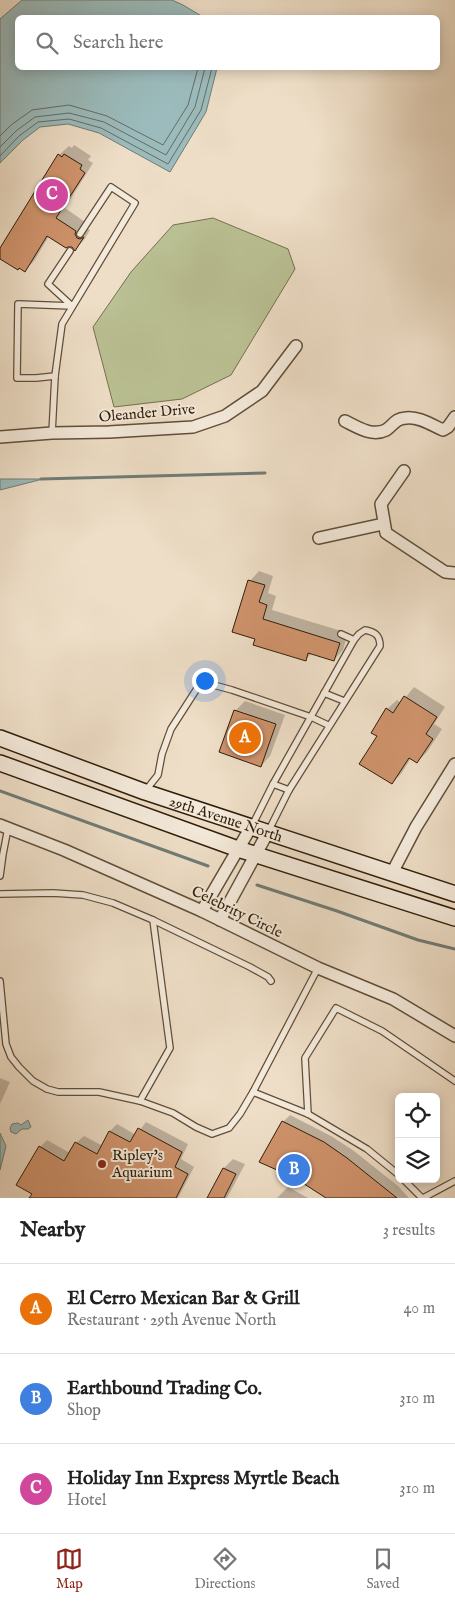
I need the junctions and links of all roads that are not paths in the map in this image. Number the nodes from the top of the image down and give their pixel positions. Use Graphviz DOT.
graph roads {
  1 [pos="80,234"];
  2 [pos="70,250"];
  3 [pos="72,306"];
  4 [pos="296,346"];
  5 [pos="55,376"];
  6 [pos="455,417"];
  7 [pos="344,421"];
  8 [pos="52,434"];
  9 [pos="0,437"];
  10 [pos="404,470"];
  11 [pos="383,524"];
  12 [pos="318,538"];
  13 [pos="455,573"];
  14 [pos="341,634"];
  15 [pos="354,640"];
  16 [pos="324,693"];
  17 [pos="344,701"];
  18 [pos="311,717"];
  19 [pos="328,726"];
  20 [pos="0,738"];
  21 [pos="0,763"];
  22 [pos="455,764"];
  23 [pos="274,784"];
  24 [pos="289,790"];
  25 [pos="145,792"];
  26 [pos="4,827"];
  27 [pos="251,827"];
  28 [pos="268,832"];
  29 [pos="238,850"];
  30 [pos="256,855"];
  31 [pos="392,873"];
  32 [pos="0,876"];
  33 [pos="0,894"];
  34 [pos="455,894"];
  35 [pos="202,911"];
  36 [pos="455,918"];
  37 [pos="154,920"];
  38 [pos="220,920"];
  39 [pos="318,968"];
  40 [pos="0,980"];
  41 [pos="270,981"];
  42 [pos="2,1031"];
  43 [pos="455,1036"];
  44 [pos="455,1081"];
  45 [pos="253,1092"];
  46 [pos="140,1101"];
  47 [pos="308,1114"];
  48 [pos="395,1173"];
  49 [pos="455,1181"];
  50 [pos="407,1183"];
  51 [pos="422,1198"];
  1 -- 3 [label="lane"];
  2 -- 3 [label="lane"];
  3 -- 5 [label="lane"];
  3 -- 5 [label="lane"];
  4 -- 8 [label="street, Oleander Drive"];
  5 -- 8 [label="lane"];
  6 -- 7 [label="street"];
  8 -- 9 [label="street, Oleander Drive"];
  10 -- 11 [label="street"];
  11 -- 12 [label="street"];
  11 -- 13 [label="street"];
  14 -- 15 [label="lane"];
  15 -- 16 [label="lane"];
  15 -- 17 [label="lane"];
  16 -- 17 [label="lane"];
  16 -- 18 [label="lane"];
  17 -- 19 [label="lane"];
  18 -- 19 [label="lane"];
  18 -- 23 [label="lane"];
  18 -- 25 [label="lane"];
  19 -- 24 [label="lane"];
  20 -- 25 [label="main road, 29th Avenue North"];
  21 -- 29 [label="main road, 29th Avenue North"];
  22 -- 31 [label="street"];
  23 -- 24 [label="lane"];
  23 -- 27 [label="lane"];
  24 -- 28 [label="lane"];
  25 -- 27 [label="main road, 29th Avenue North"];
  26 -- 32 [label="lane"];
  26 -- 35 [label="street, Celebrity Circle"];
  27 -- 28 [label="main road, 29th Avenue North"];
  27 -- 29 [label="street"];
  28 -- 30 [label="street"];
  28 -- 31 [label="main road, 29th Avenue North"];
  29 -- 30 [label="main road, 29th Avenue North"];
  29 -- 35 [label="street"];
  30 -- 36 [label="main road, 29th Avenue North"];
  30 -- 38 [label="street"];
  31 -- 34 [label="main road, 29th Avenue North"];
  33 -- 37 [label="lane"];
  35 -- 38 [label="street, Celebrity Circle"];
  37 -- 41 [label="lane"];
  37 -- 46 [label="lane"];
  38 -- 39 [label="street, Celebrity Circle"];
  39 -- 43 [label="street, Celebrity Circle"];
  39 -- 45 [label="lane"];
  40 -- 42 [label="lane"];
  42 -- 46 [label="lane"];
  44 -- 47 [label="lane"];
  45 -- 46 [label="lane"];
  45 -- 47 [label="lane"];
  47 -- 48 [label="lane"];
  49 -- 51 [label="lane"];
  50 -- 51 [label="lane"];
}
